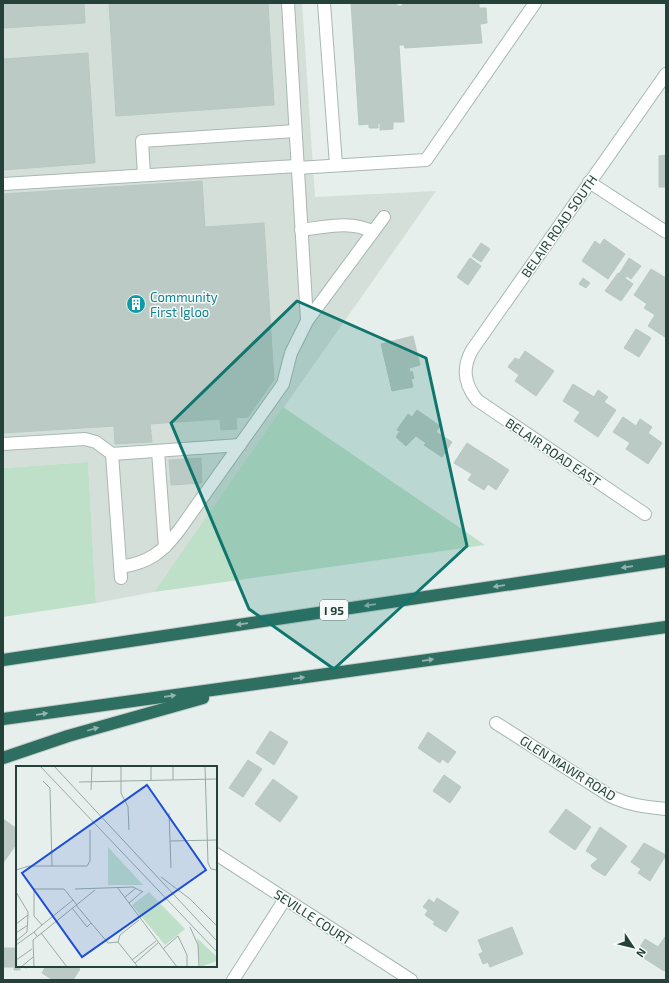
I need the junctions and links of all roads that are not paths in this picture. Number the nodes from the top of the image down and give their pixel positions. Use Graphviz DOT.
graph roads {
  1 [pos="288,3"];
  2 [pos="324,3"];
  3 [pos="535,3"];
  4 [pos="666,74"];
  5 [pos="295,131"];
  6 [pos="336,166"];
  7 [pos="297,167"];
  8 [pos="144,175"];
  9 [pos="590,182"];
  10 [pos="3,184"];
  11 [pos="384,217"];
  12 [pos="301,230"];
  13 [pos="373,232"];
  14 [pos="666,232"];
  15 [pos="307,322"];
  16 [pos="467,384"];
  17 [pos="3,444"];
  18 [pos="240,445"];
  19 [pos="158,451"];
  20 [pos="112,454"];
  21 [pos="645,514"];
  22 [pos="165,547"];
  23 [pos="666,561"];
  24 [pos="666,627"];
  25 [pos="3,660"];
  26 [pos="246,686"];
  27 [pos="3,719"];
  28 [pos="496,723"];
  29 [pos="3,758"];
  30 [pos="666,809"];
  31 [pos="217,855"];
  32 [pos="285,899"];
  33 [pos="232,980"];
  34 [pos="411,980"];
  1 -- 5 [label="street"];
  2 -- 6 [label="street"];
  3 -- 6 [label="street"];
  4 -- 9 [label="street, BELAIR ROAD SOUTH"];
  5 -- 7 [label="street"];
  5 -- 8 [label="street"];
  6 -- 7 [label="street"];
  7 -- 8 [label="street"];
  7 -- 12 [label="street"];
  8 -- 10 [label="street"];
  9 -- 14 [label="street"];
  9 -- 16 [label="street, BELAIR ROAD SOUTH"];
  11 -- 13 [label="street"];
  12 -- 13 [label="street"];
  12 -- 15 [label="street"];
  13 -- 15 [label="street"];
  15 -- 18 [label="street"];
  16 -- 21 [label="street, BELAIR ROAD EAST"];
  17 -- 20 [label="street"];
  18 -- 19 [label="street"];
  18 -- 22 [label="street"];
  19 -- 20 [label="street"];
  19 -- 22 [label="street"];
  20 -- 22 [label="street"];
  23 -- 25 [label="highway, I 95, one-way"];
  26 -- 24 [label="highway, one-way"];
  27 -- 26 [label="highway, one-way"];
  29 -- 26 [label="highway, one-way"];
  28 -- 30 [label="street, GLEN MAWR ROAD"];
  31 -- 32 [label="street, SEVILLE COURT"];
  32 -- 33 [label="street"];
  32 -- 34 [label="street, SEVILLE COURT"];
}
